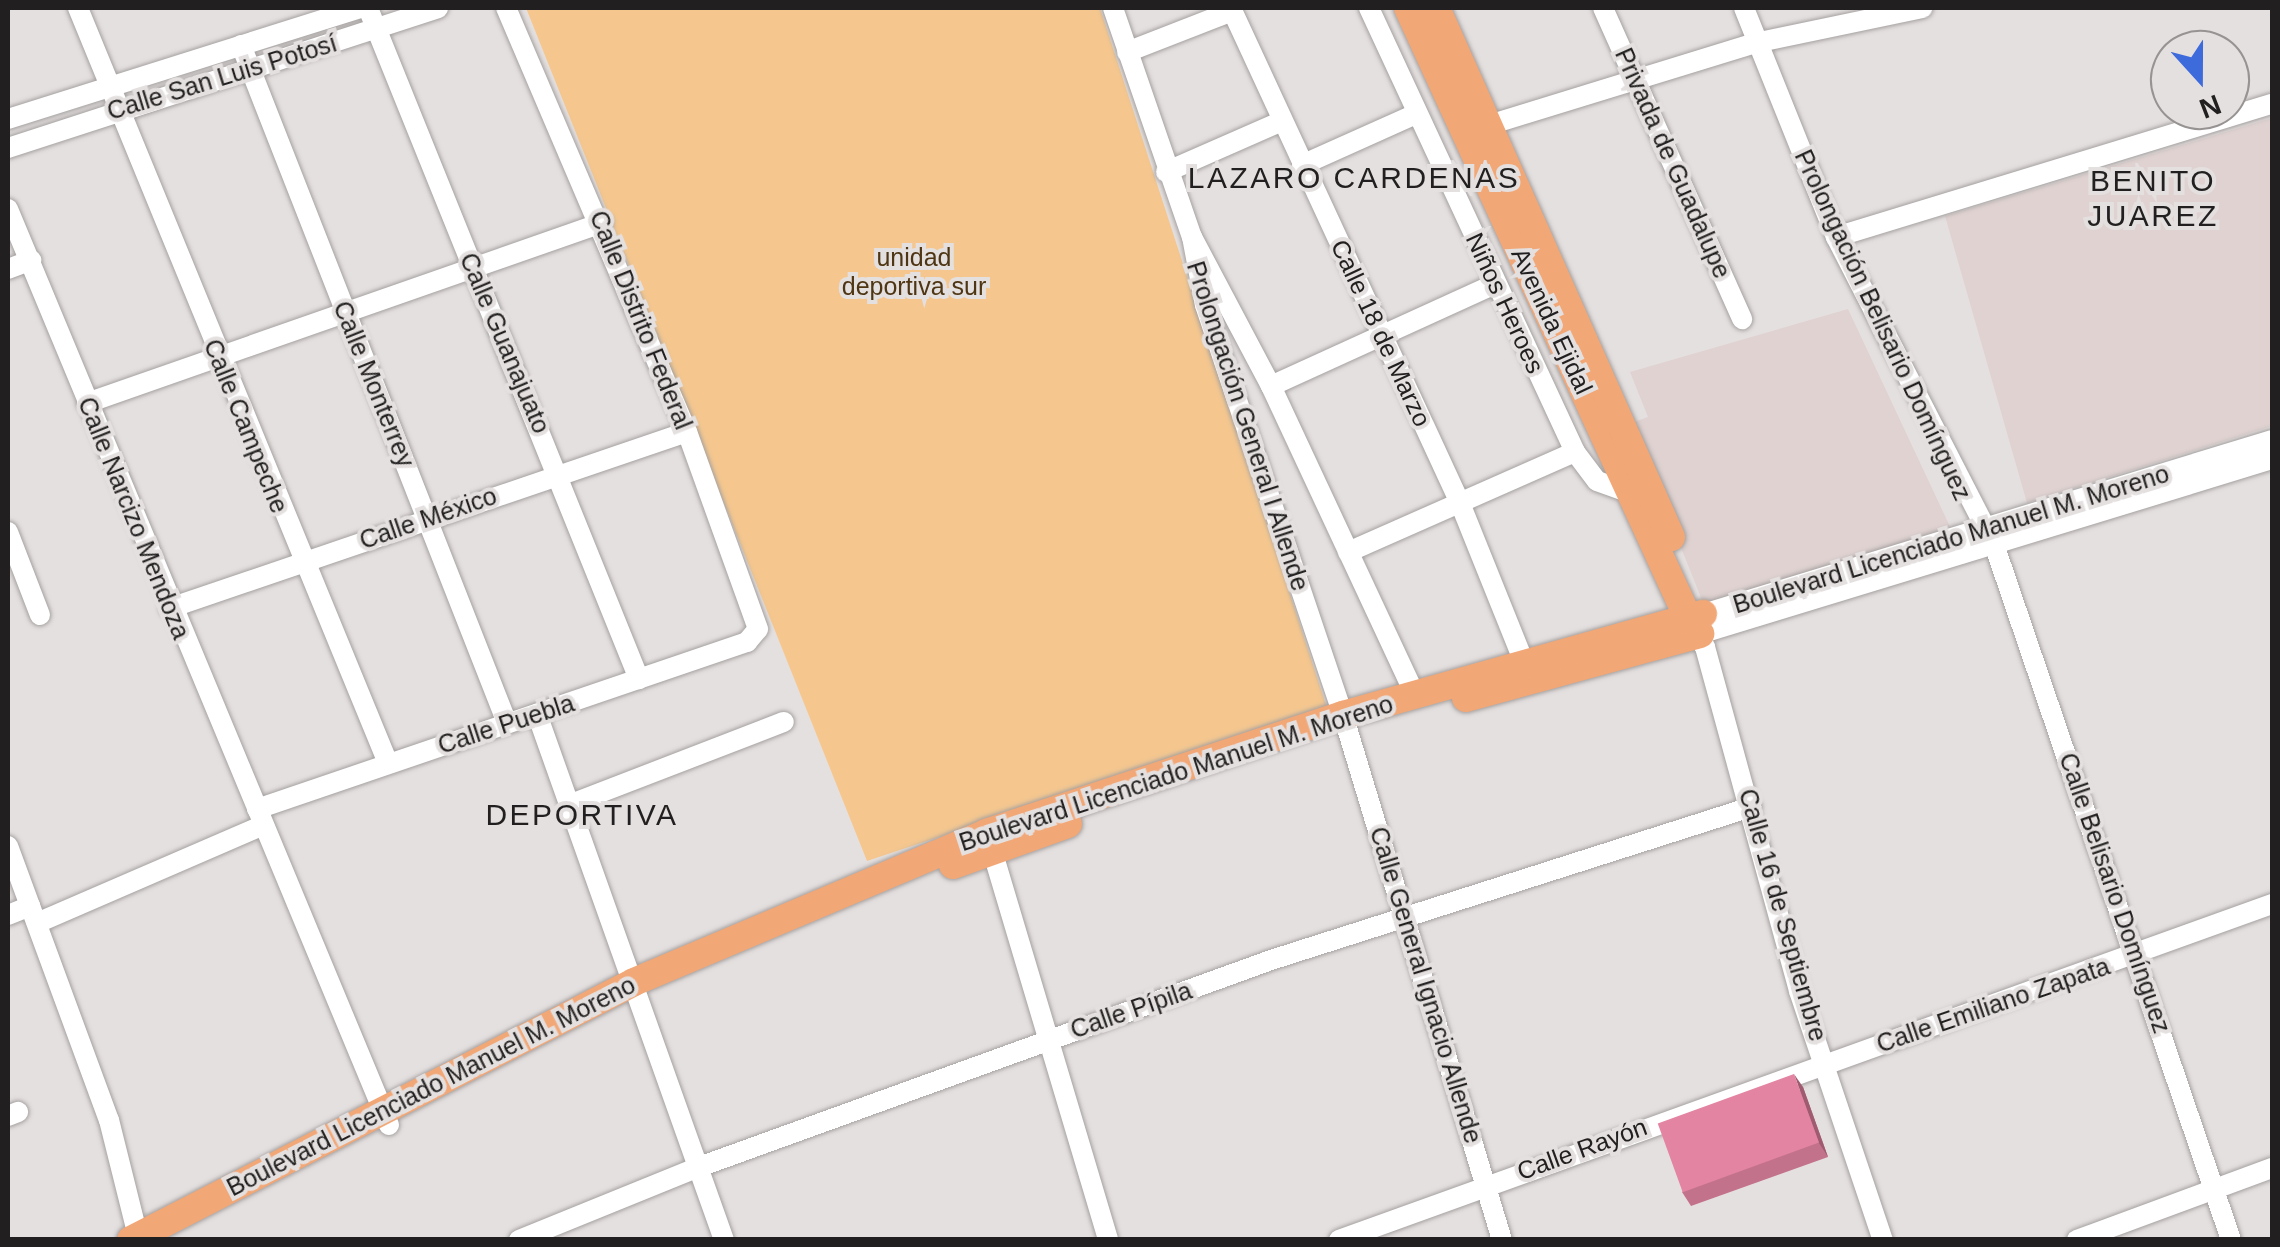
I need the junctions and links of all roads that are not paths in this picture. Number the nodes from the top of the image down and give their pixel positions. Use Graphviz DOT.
graph roads {
  1 [pos="78,8"];
  2 [pos="359,8"];
  3 [pos="368,8"];
  4 [pos="438,8"];
  5 [pos="506,8"];
  6 [pos="1113,8"];
  7 [pos="1369,8"];
  8 [pos="1408,8"];
  9 [pos="1436,8"];
  10 [pos="1603,8"];
  11 [pos="1744,8"];
  12 [pos="1922,8"];
  13 [pos="1231,9"];
  14 [pos="373,29"];
  15 [pos="1755,43"];
  16 [pos="240,45"];
  17 [pos="1127,52"];
  18 [pos="247,71"];
  19 [pos="1635,76"];
  20 [pos="112,85"];
  21 [pos="2272,104"];
  22 [pos="118,109"];
  23 [pos="1416,114"];
  24 [pos="8,119"];
  25 [pos="1280,122"];
  26 [pos="1492,124"];
  27 [pos="8,148"];
  28 [pos="1302,165"];
  29 [pos="1166,172"];
  30 [pos="8,210"];
  31 [pos="602,223"];
  32 [pos="1192,236"];
  33 [pos="1836,237"];
  34 [pos="31,260"];
  35 [pos="8,269"];
  36 [pos="474,271"];
  37 [pos="1495,284"];
  38 [pos="344,312"];
  39 [pos="1742,319"];
  40 [pos="1383,333"];
  41 [pos="218,359"];
  42 [pos="1271,386"];
  43 [pos="86,403"];
  44 [pos="687,432"];
  45 [pos="2272,440"];
  46 [pos="1575,452"];
  47 [pos="2272,459"];
  48 [pos="560,472"];
  49 [pos="1644,498"];
  50 [pos="1460,504"];
  51 [pos="2085,508"];
  52 [pos="428,518"];
  53 [pos="1981,530"];
  54 [pos="8,532"];
  55 [pos="1995,547"];
  56 [pos="1348,552"];
  57 [pos="302,562"];
  58 [pos="1824,589"];
  59 [pos="170,608"];
  60 [pos="40,615"];
  61 [pos="1701,630"];
  62 [pos="754,638"];
  63 [pos="1524,662"];
  64 [pos="638,679"];
  65 [pos="1414,694"];
  66 [pos="536,714"];
  67 [pos="784,722"];
  68 [pos="507,723"];
  69 [pos="1345,723"];
  70 [pos="388,763"];
  71 [pos="571,804"];
  72 [pos="1752,807"];
  73 [pos="260,817"];
  74 [pos="990,842"];
  75 [pos="8,846"];
  76 [pos="2272,904"];
  77 [pos="34,914"];
  78 [pos="8,916"];
  79 [pos="1406,916"];
  80 [pos="2138,955"];
  81 [pos="638,991"];
  82 [pos="1052,1038"];
  83 [pos="1826,1062"];
  84 [pos="384,1117"];
  85 [pos="700,1166"];
  86 [pos="2272,1168"];
  87 [pos="1486,1183"];
  88 [pos="2215,1189"];
  89 [pos="145,1238"];
  90 [pos="519,1240"];
  91 [pos="724,1240"];
  92 [pos="1108,1240"];
  93 [pos="1339,1240"];
  94 [pos="1502,1240"];
  95 [pos="1884,1240"];
  96 [pos="2078,1240"];
  97 [pos="2231,1240"];
  1 -- 20 [label="street, Calle Campeche"];
  2 -- 16 [label="street, Calle San Luis Potosí"];
  3 -- 14 [label="street, Calle Guanajuato"];
  4 -- 14 [label="street, Calle San Luis Potosí"];
  5 -- 31 [label="street, Calle Distrito Federal"];
  6 -- 17 [label="street, Prolongación General I Allende"];
  7 -- 23 [label="street, Niños Heroes"];
  8 -- 49 [label="main road, Avenida Ejidal"];
  9 -- 26 [label="main road, Avenida Ejidal"];
  10 -- 19 [label="street, Privada de Guadalupe"];
  11 -- 15 [label="street, Prolongación Belisario Domínguez"];
  12 -- 15 [label="street"];
  13 -- 17 [label="street"];
  13 -- 25 [label="street, Calle 18 de Marzo"];
  14 -- 18 [label="street, Calle San Luis Potosí"];
  14 -- 36 [label="street, Calle Guanajuato"];
  15 -- 19 [label="street"];
  15 -- 33 [label="street, Prolongación Belisario Domínguez"];
  16 -- 18 [label="street, Calle Monterrey"];
  16 -- 20 [label="street, Calle San Luis Potosí"];
  17 -- 29 [label="street, Prolongación General I Allende"];
  18 -- 22 [label="street, Calle San Luis Potosí"];
  18 -- 38 [label="street, Calle Monterrey"];
  19 -- 26 [label="street"];
  19 -- 39 [label="street, Privada de Guadalupe"];
  20 -- 22 [label="street, Calle Campeche"];
  20 -- 24 [label="street, Calle San Luis Potosí"];
  21 -- 33 [label="street"];
  22 -- 27 [label="street, Calle San Luis Potosí"];
  22 -- 41 [label="street, Calle Campeche"];
  23 -- 28 [label="street"];
  23 -- 37 [label="street, Niños Heroes"];
  25 -- 28 [label="street, Calle 18 de Marzo"];
  25 -- 29 [label="street"];
  26 -- 49 [label="main road, Avenida Ejidal"];
  28 -- 40 [label="street, Calle 18 de Marzo"];
  29 -- 32 [label="street, Prolongación General I Allende"];
  30 -- 34 [label="street, Calle Narcizo Mendoza"];
  31 -- 36 [label="street"];
  31 -- 44 [label="street, Calle Distrito Federal"];
  32 -- 42 [label="street"];
  32 -- 69 [label="street, Prolongación General I Allende"];
  33 -- 53 [label="street, Prolongación Belisario Domínguez"];
  34 -- 35 [label="street"];
  34 -- 43 [label="street, Calle Narcizo Mendoza"];
  36 -- 38 [label="street"];
  36 -- 48 [label="street, Calle Guanajuato"];
  37 -- 40 [label="street"];
  37 -- 46 [label="street, Niños Heroes"];
  38 -- 41 [label="street"];
  38 -- 52 [label="street, Calle Monterrey"];
  40 -- 42 [label="street"];
  40 -- 50 [label="street, Calle 18 de Marzo"];
  41 -- 43 [label="street"];
  41 -- 57 [label="street, Calle Campeche"];
  42 -- 56 [label="street"];
  43 -- 59 [label="street, Calle Narcizo Mendoza"];
  44 -- 48 [label="street, Calle México"];
  44 -- 62 [label="street, Calle Distrito Federal"];
  45 -- 51 [label="street, Boulevard Licenciado Manuel M. Moreno"];
  46 -- 49 [label="street, Niños Heroes"];
  46 -- 50 [label="street"];
  47 -- 51 [label="street, Boulevard Licenciado Manuel M. Moreno"];
  48 -- 52 [label="street, Calle México"];
  48 -- 64 [label="street, Calle Guanajuato"];
  49 -- 61 [label="main road, Avenida Ejidal"];
  50 -- 56 [label="street"];
  50 -- 63 [label="street, Calle 18 de Marzo"];
  51 -- 53 [label="street, Boulevard Licenciado Manuel M. Moreno"];
  51 -- 55 [label="street, Boulevard Licenciado Manuel M. Moreno"];
  52 -- 57 [label="street, Calle México"];
  52 -- 68 [label="street, Calle Monterrey"];
  53 -- 55 [label="street, Prolongación Belisario Domínguez"];
  53 -- 58 [label="street, Boulevard Licenciado Manuel M. Moreno"];
  54 -- 60 [label="street"];
  55 -- 58 [label="street, Boulevard Licenciado Manuel M. Moreno"];
  55 -- 80 [label="street, Calle Belisario Domínguez"];
  56 -- 65 [label="street"];
  57 -- 59 [label="street, Calle México"];
  57 -- 70 [label="street, Calle Campeche"];
  58 -- 61 [label="street, Boulevard Licenciado Manuel M. Moreno"];
  59 -- 73 [label="street, Calle Narcizo Mendoza"];
  61 -- 63 [label="main road, Boulevard Licenciado Manuel M. Moreno"];
  61 -- 69 [label="main road, Boulevard Licenciado Manuel M. Moreno"];
  61 -- 72 [label="street, Calle 16 de Septiembre"];
  62 -- 64 [label="street, Calle Puebla"];
  63 -- 65 [label="main road, Boulevard Licenciado Manuel M. Moreno"];
  64 -- 66 [label="street, Calle Puebla"];
  65 -- 69 [label="main road, Boulevard Licenciado Manuel M. Moreno"];
  66 -- 68 [label="street, Calle Puebla"];
  66 -- 71 [label="street"];
  67 -- 71 [label="street"];
  68 -- 70 [label="street, Calle Puebla"];
  69 -- 74 [label="main road, Boulevard Licenciado Manuel M. Moreno"];
  69 -- 79 [label="street, Calle General Ignacio Allende"];
  70 -- 73 [label="street, Calle Puebla"];
  71 -- 81 [label="street"];
  72 -- 79 [label="street, Calle Pípila"];
  72 -- 83 [label="street, Calle 16 de Septiembre"];
  73 -- 77 [label="street"];
  73 -- 84 [label="street, Calle Narcizo Mendoza"];
  74 -- 81 [label="main road, Boulevard Licenciado Manuel M. Moreno"];
  74 -- 82 [label="street"];
  75 -- 77 [label="street"];
  76 -- 80 [label="street, Calle Emiliano Zapata"];
  77 -- 78 [label="street"];
  77 -- 89 [label="street"];
  79 -- 82 [label="street, Calle Pípila"];
  79 -- 87 [label="street, Calle General Ignacio Allende"];
  80 -- 83 [label="street, Calle Emiliano Zapata"];
  80 -- 88 [label="street, Calle Belisario Domínguez"];
  81 -- 84 [label="main road, Boulevard Licenciado Manuel M. Moreno"];
  81 -- 85 [label="street"];
  82 -- 85 [label="street, Calle Pípila"];
  82 -- 92 [label="street"];
  83 -- 87 [label="street, Calle Rayón"];
  83 -- 95 [label="street, Calle 16 de Septiembre"];
  84 -- 89 [label="main road, Boulevard Licenciado Manuel M. Moreno"];
  85 -- 90 [label="street, Calle Pípila"];
  85 -- 91 [label="street"];
  86 -- 88 [label="street"];
  87 -- 93 [label="street, Calle Rayón"];
  87 -- 94 [label="street, Calle General Ignacio Allende"];
  88 -- 96 [label="street"];
  88 -- 97 [label="street, Calle Belisario Domínguez"];
}
